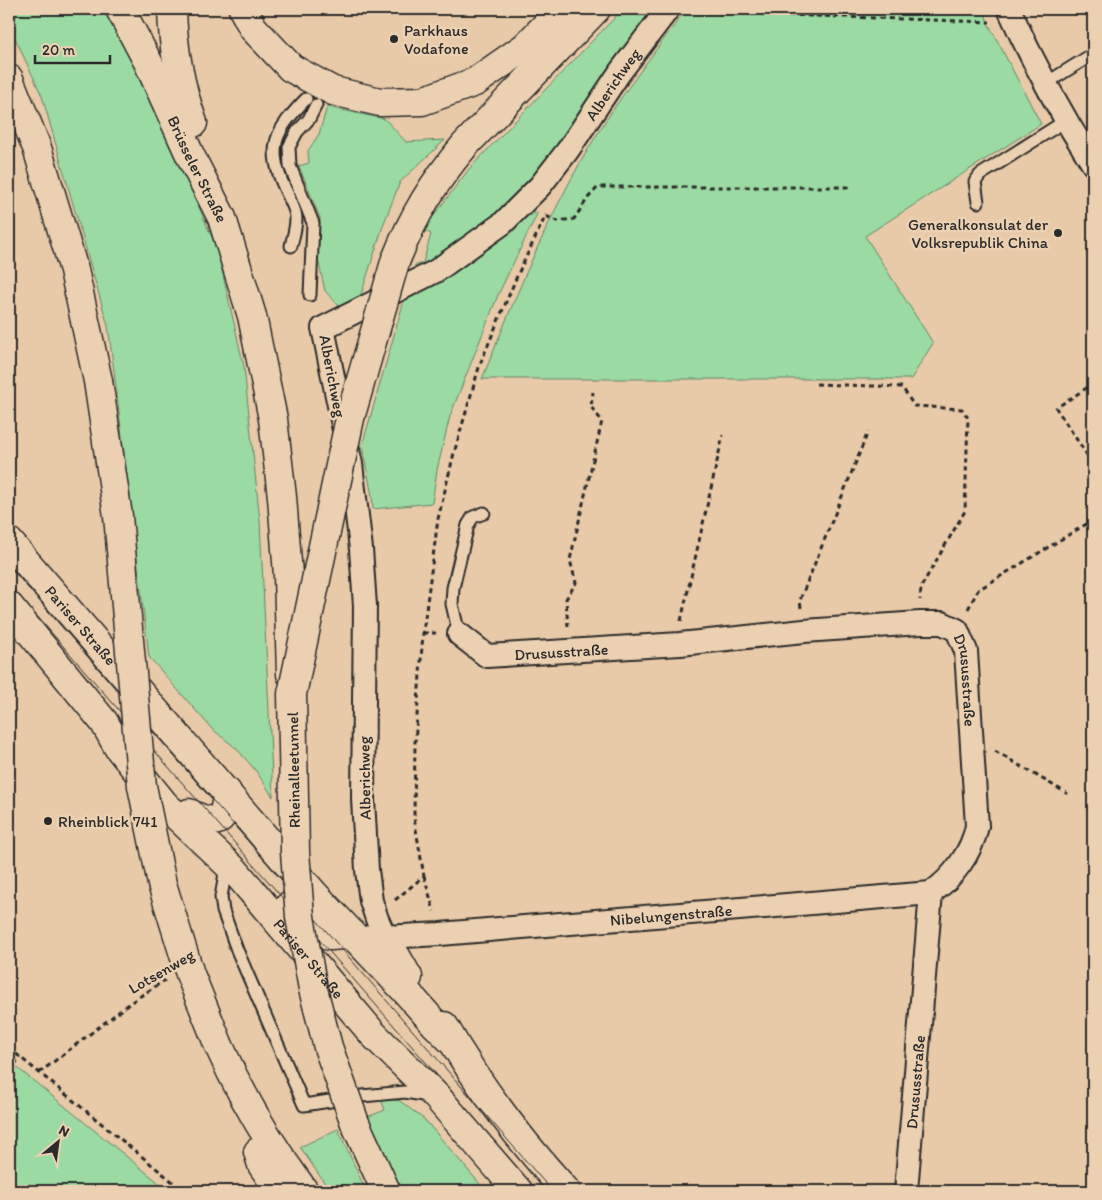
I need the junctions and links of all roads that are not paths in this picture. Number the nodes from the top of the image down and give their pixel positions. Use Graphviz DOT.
graph roads {
  1 [pos="120,9"];
  2 [pos="172,9"];
  3 [pos="244,9"];
  4 [pos="562,9"];
  5 [pos="596,9"];
  6 [pos="668,9"];
  7 [pos="1010,11"];
  8 [pos="1093,54"];
  9 [pos="9,79"];
  10 [pos="1045,84"];
  11 [pos="1065,121"];
  12 [pos="1093,164"];
  13 [pos="978,202"];
  14 [pos="222,218"];
  15 [pos="291,246"];
  16 [pos="310,295"];
  17 [pos="256,336"];
  18 [pos="484,513"];
  19 [pos="9,542"];
  20 [pos="9,606"];
  21 [pos="459,634"];
  22 [pos="292,694"];
  23 [pos="104,722"];
  24 [pos="227,792"];
  25 [pos="189,813"];
  26 [pos="222,858"];
  27 [pos="931,894"];
  28 [pos="371,900"];
  29 [pos="352,934"];
  30 [pos="412,936"];
  31 [pos="385,937"];
  32 [pos="406,974"];
  33 [pos="453,1042"];
  34 [pos="233,1077"];
  35 [pos="436,1097"];
  36 [pos="280,1191"];
  37 [pos="304,1191"];
  38 [pos="386,1191"];
  39 [pos="518,1191"];
  40 [pos="566,1191"];
  41 [pos="906,1191"];
  1 -- 14 [label="main road, Brüsseler Straße"];
  2 -- 14 [label="main road"];
  3 -- 4 [label="main road"];
  5 -- 22 [label="main road, bridge"];
  6 -- 28 [label="street, Alberichweg"];
  7 -- 10 [label="street"];
  8 -- 10 [label="lane"];
  9 -- 34 [label="main road, bridge"];
  10 -- 11 [label="street"];
  11 -- 12 [label="street"];
  11 -- 13 [label="lane"];
  14 -- 17 [label="main road, Brüsseler Straße"];
  15 -- 16 [label="lane"];
  17 -- 22 [label="main road, Rheinalleetunnel, bridge"];
  18 -- 21 [label="lane"];
  19 -- 24 [label="main road, Pariser Straße"];
  20 -- 23 [label="main road, Pariser Straße"];
  21 -- 27 [label="street, Drususstraße"];
  22 -- 38 [label="main road, Rheinalleetunnel, bridge"];
  23 -- 25 [label="main road, Pariser Straße"];
  23 -- 26 [label="main road, Pariser Straße"];
  24 -- 25 [label="main road"];
  24 -- 29 [label="main road, Pariser Straße"];
  25 -- 29 [label="main road, Pariser Straße"];
  26 -- 35 [label="main road, Pariser Straße"];
  26 -- 35 [label="lane"];
  27 -- 30 [label="street, Nibelungenstraße"];
  27 -- 41 [label="street, Drususstraße"];
  28 -- 29 [label="street, Alberichweg"];
  28 -- 31 [label="street, Alberichweg"];
  29 -- 31 [label="street, Pariser Straße"];
  29 -- 33 [label="main road, Pariser Straße"];
  30 -- 31 [label="street, Nibelungenstraße"];
  30 -- 32 [label="street"];
  31 -- 32 [label="main road, Pariser Straße"];
  32 -- 33 [label="main road, Pariser Straße"];
  33 -- 40 [label="main road, Pariser Straße"];
  34 -- 36 [label="main road"];
  34 -- 37 [label="main road"];
  35 -- 39 [label="main road, Pariser Straße"];
}
